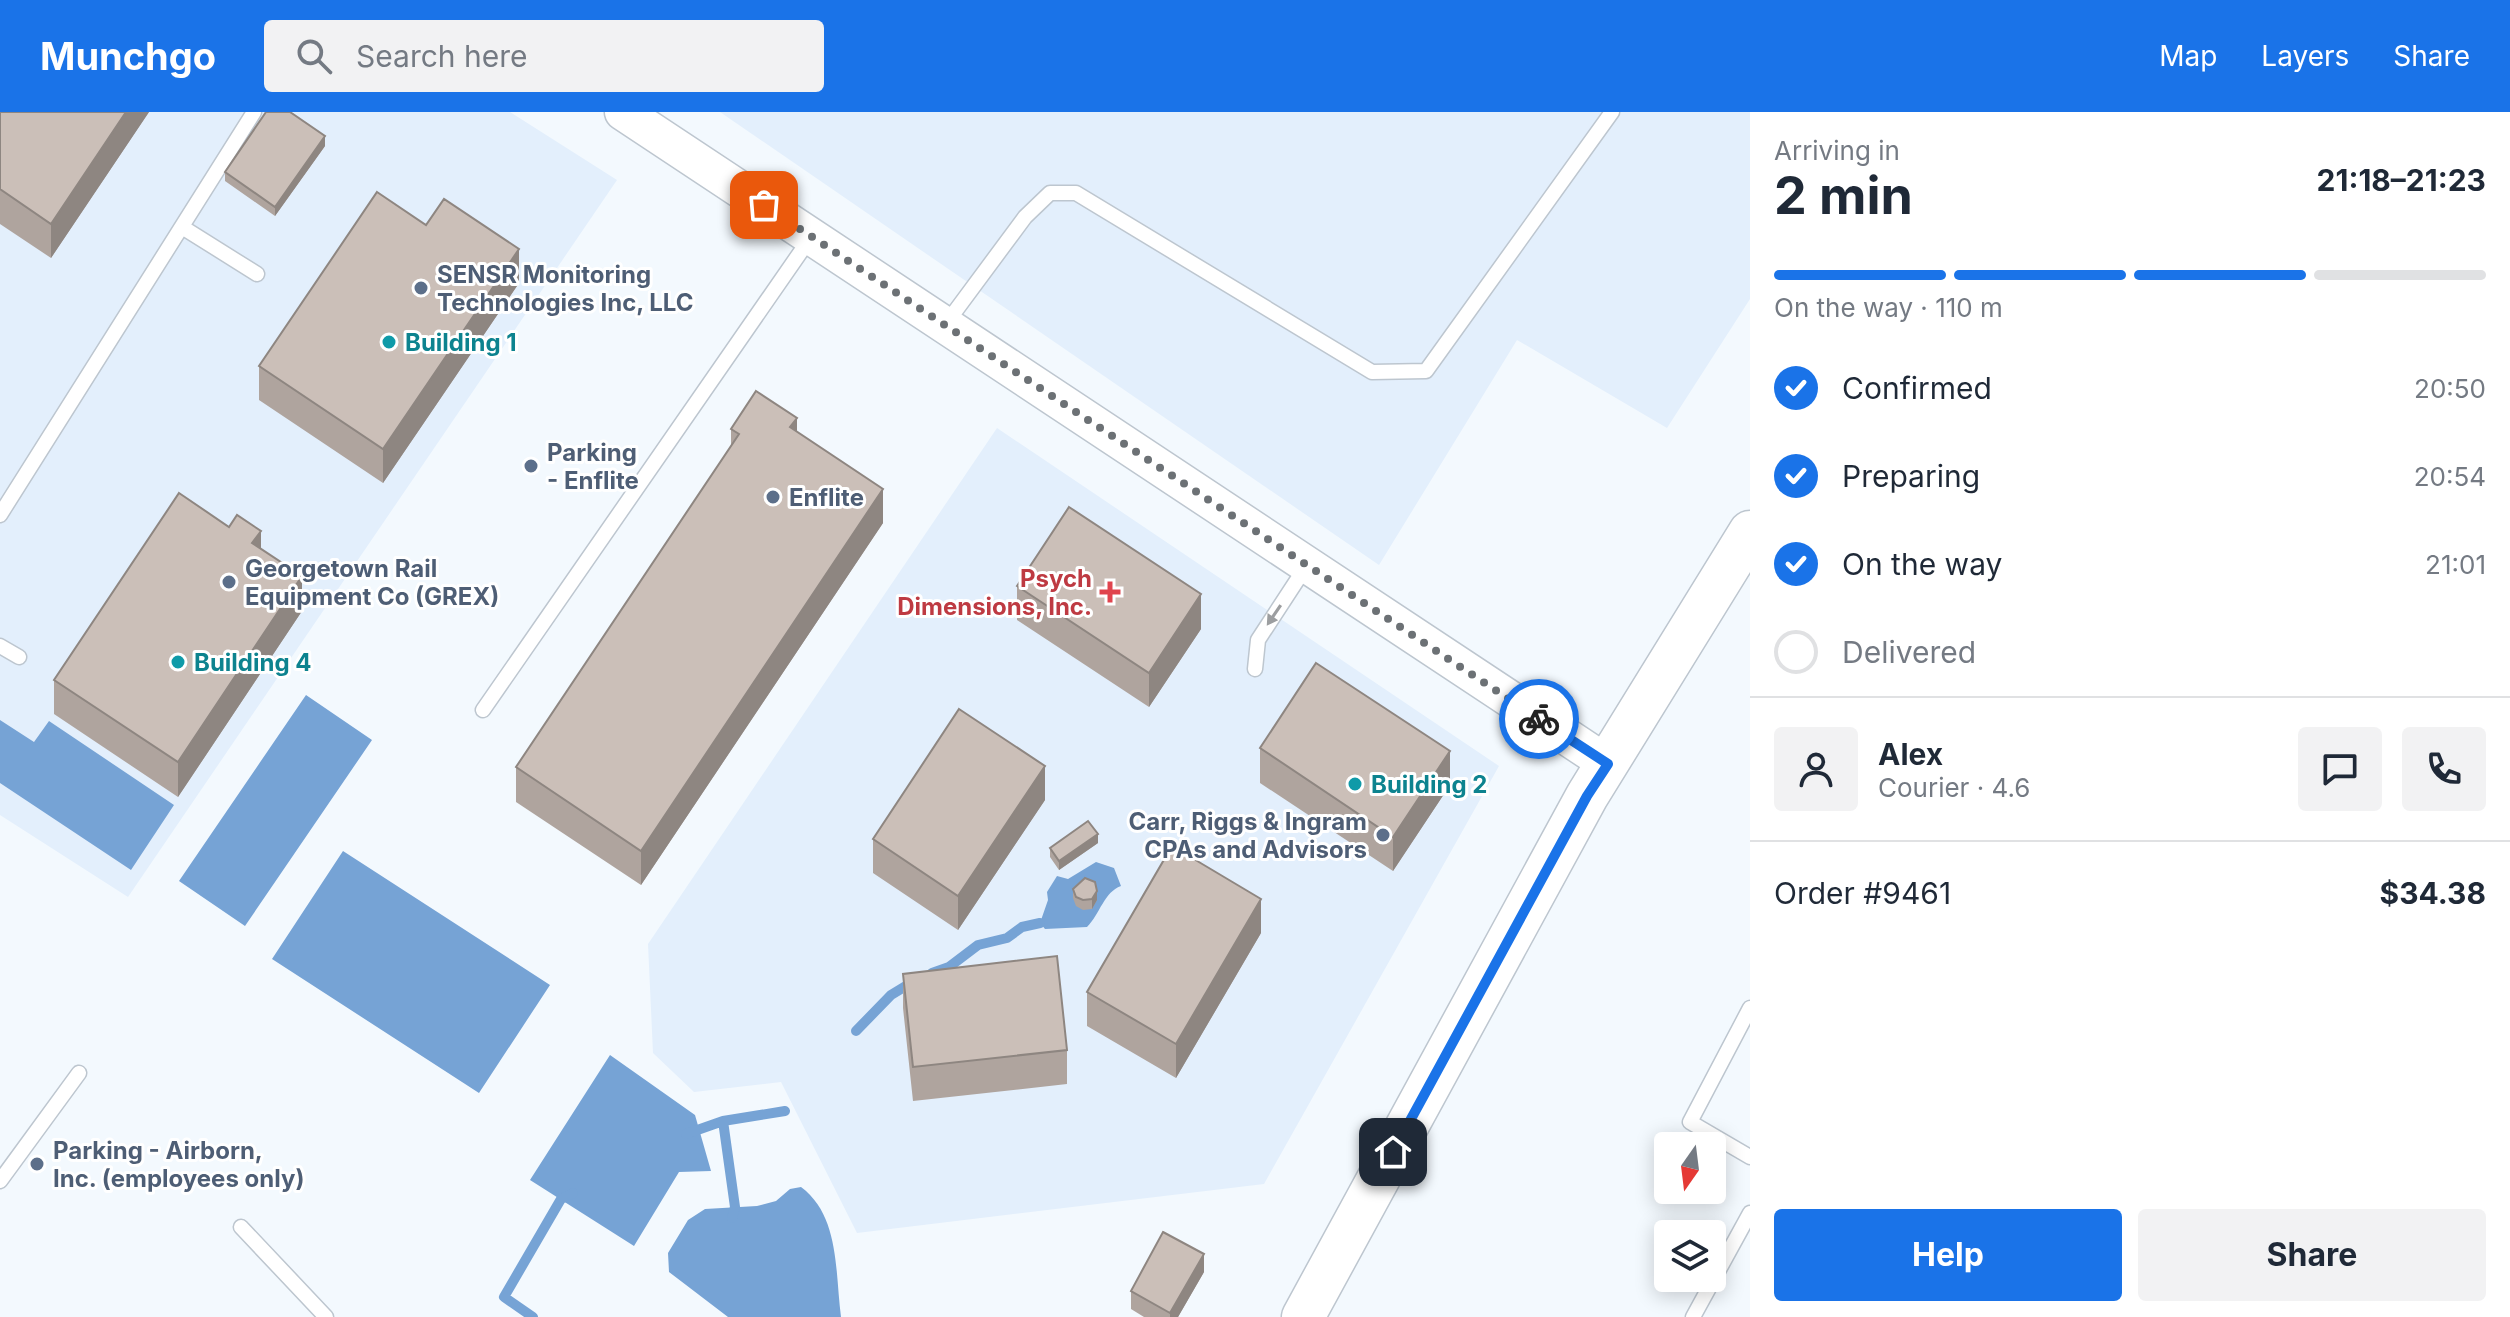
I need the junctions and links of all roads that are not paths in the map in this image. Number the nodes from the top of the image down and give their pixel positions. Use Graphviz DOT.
graph roads {
  1 [pos="254,112"];
  2 [pos="623,112"];
  3 [pos="1612,112"];
  4 [pos="182,227"];
  5 [pos="811,237"];
  6 [pos="257,274"];
  7 [pos="945,325"];
  8 [pos="0,515"];
  9 [pos="1750,532"];
  10 [pos="1307,565"];
  11 [pos="0,646"];
  12 [pos="19,657"];
  13 [pos="1255,669"];
  14 [pos="483,710"];
  15 [pos="1608,764"];
  16 [pos="1750,1008"];
  17 [pos="79,1073"];
  18 [pos="1750,1157"];
  19 [pos="0,1181"];
  20 [pos="1750,1213"];
  21 [pos="241,1227"];
  22 [pos="326,1317"];
  23 [pos="1303,1317"];
  24 [pos="1693,1317"];
  1 -- 4 [label="lane"];
  2 -- 5 [label="street"];
  3 -- 7 [label="lane"];
  4 -- 6 [label="lane"];
  4 -- 8 [label="lane"];
  5 -- 7 [label="street"];
  5 -- 14 [label="lane"];
  7 -- 10 [label="street"];
  9 -- 15 [label="main road"];
  10 -- 13 [label="lane, one-way"];
  10 -- 15 [label="street"];
  11 -- 12 [label="lane"];
  15 -- 23 [label="main road"];
  16 -- 18 [label="lane"];
  17 -- 19 [label="lane"];
  20 -- 24 [label="lane"];
  21 -- 22 [label="lane"];
}
